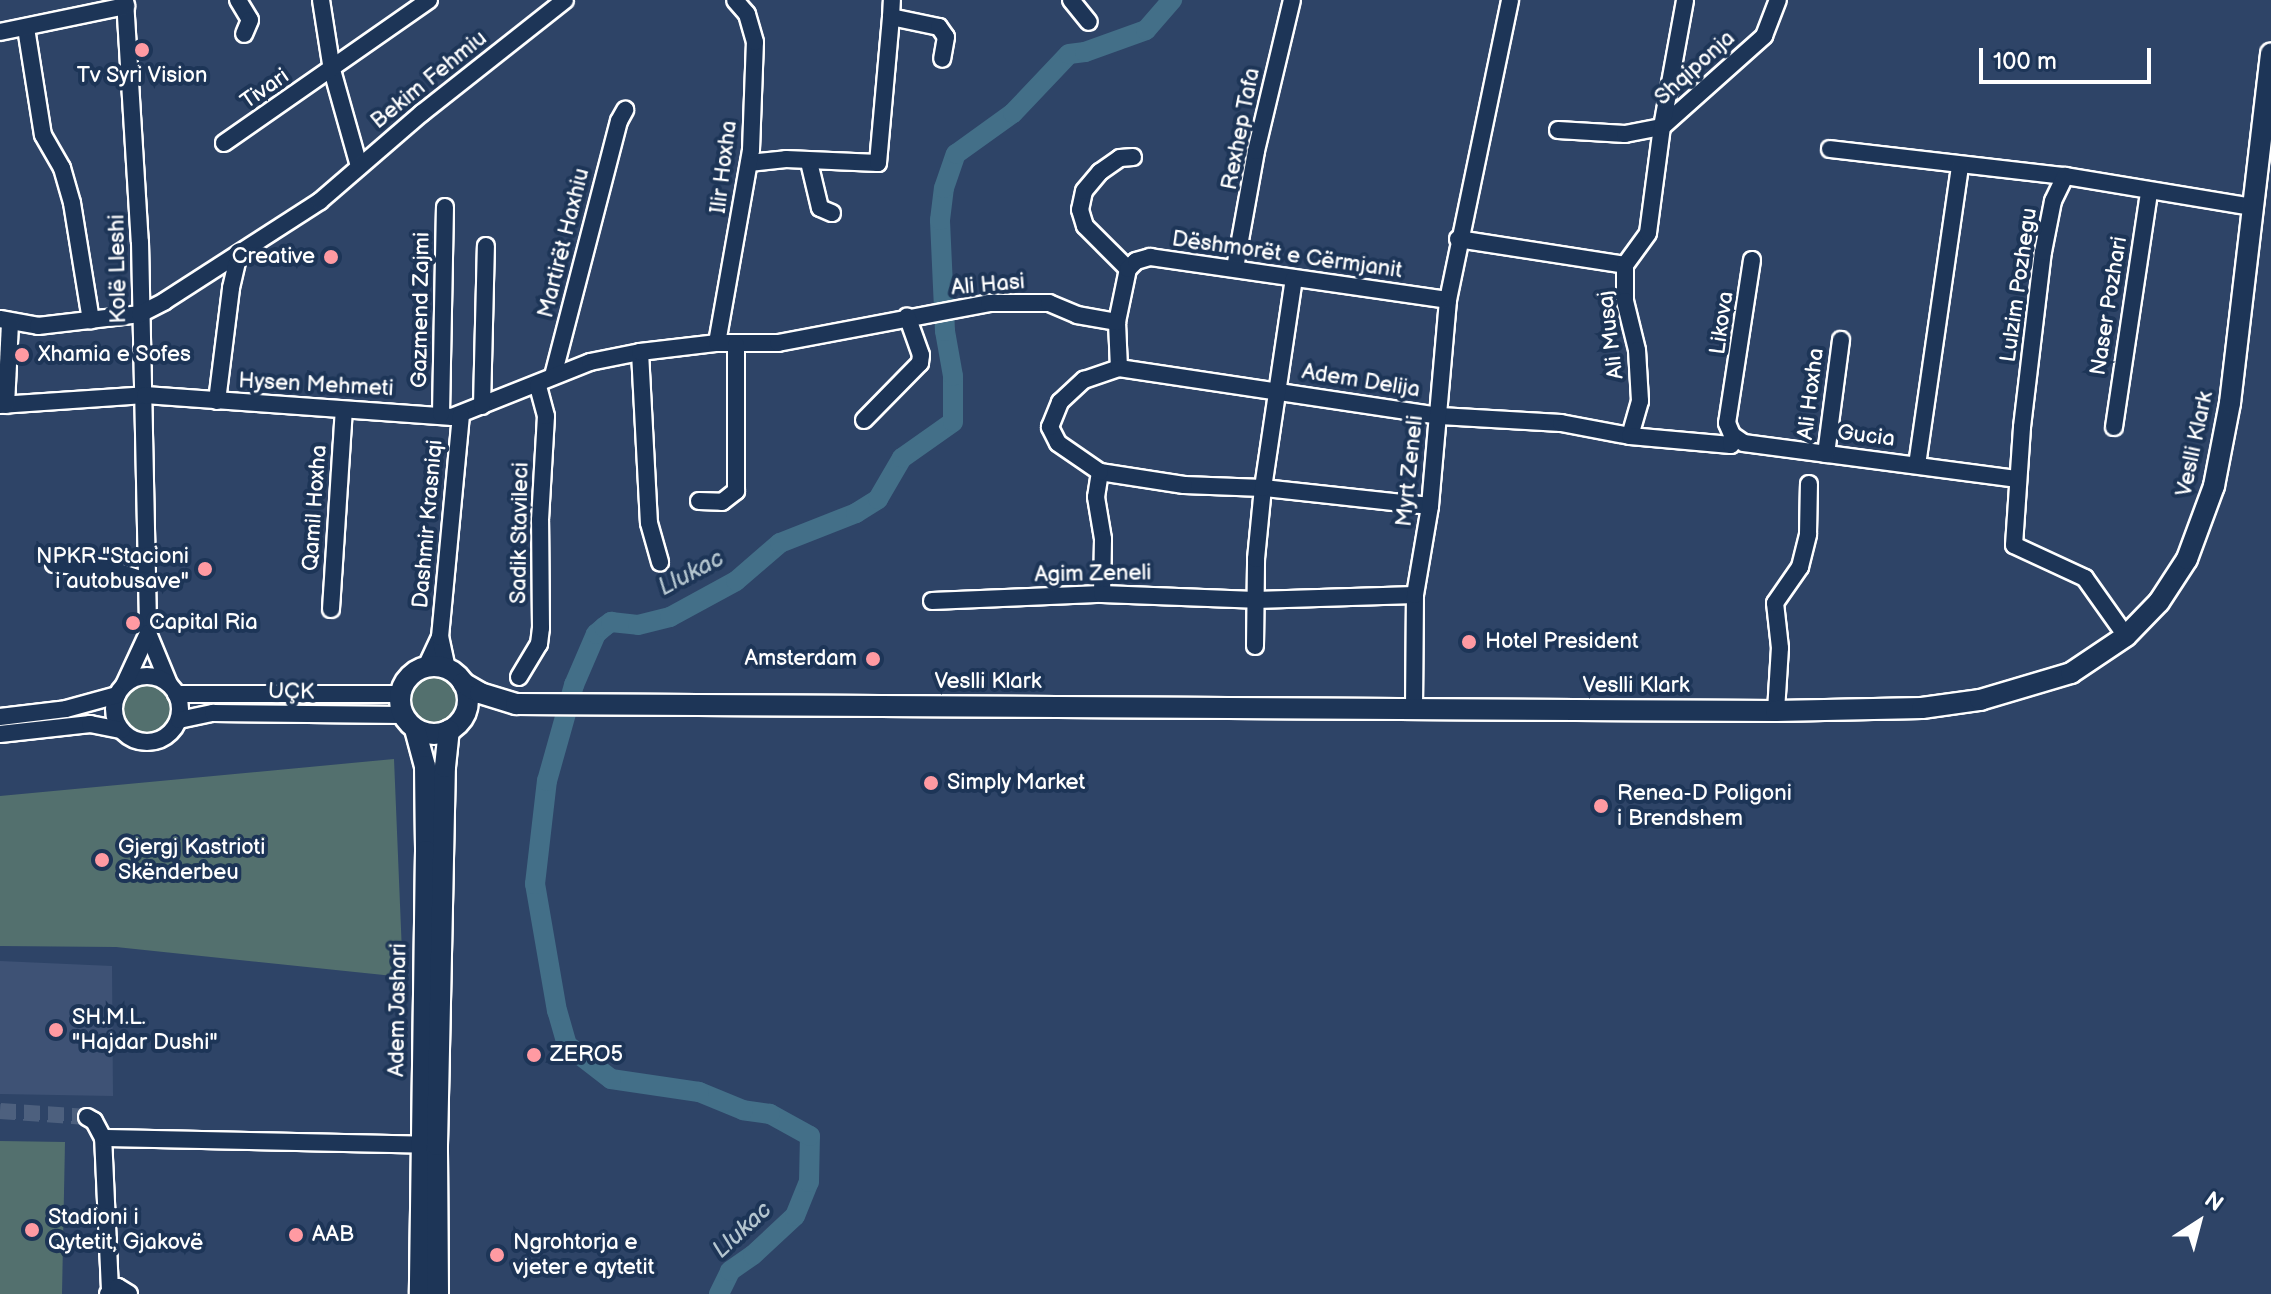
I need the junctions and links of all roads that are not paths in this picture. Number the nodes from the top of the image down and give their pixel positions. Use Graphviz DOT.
graph roads {
  1 [pos="238,0"];
  2 [pos="321,0"];
  3 [pos="429,0"];
  4 [pos="565,0"];
  5 [pos="735,0"];
  6 [pos="1292,0"];
  7 [pos="1510,0"];
  8 [pos="1685,0"];
  9 [pos="1778,0"];
  10 [pos="1073,2"];
  11 [pos="126,3"];
  12 [pos="892,8"];
  13 [pos="1089,22"];
  14 [pos="26,28"];
  15 [pos="0,32"];
  16 [pos="244,34"];
  17 [pos="2271,53"];
  18 [pos="942,59"];
  19 [pos="332,70"];
  20 [pos="622,115"];
  21 [pos="1662,127"];
  22 [pos="1558,130"];
  23 [pos="224,143"];
  24 [pos="1830,149"];
  25 [pos="1133,157"];
  26 [pos="809,162"];
  27 [pos="749,163"];
  28 [pos="1960,165"];
  29 [pos="359,166"];
  30 [pos="2065,176"];
  31 [pos="2149,192"];
  32 [pos="445,207"];
  33 [pos="2253,207"];
  34 [pos="832,213"];
  35 [pos="1458,239"];
  36 [pos="486,246"];
  37 [pos="239,254"];
  38 [pos="1752,260"];
  39 [pos="1625,265"];
  40 [pos="1235,268"];
  41 [pos="1128,269"];
  42 [pos="1294,278"];
  43 [pos="1448,300"];
  44 [pos="140,314"];
  45 [pos="914,315"];
  46 [pos="91,320"];
  47 [pos="5,321"];
  48 [pos="1117,322"];
  49 [pos="1841,340"];
  50 [pos="717,343"];
  51 [pos="736,345"];
  52 [pos="640,352"];
  53 [pos="1119,368"];
  54 [pos="553,376"];
  55 [pos="538,386"];
  56 [pos="1275,390"];
  57 [pos="145,395"];
  58 [pos="217,401"];
  59 [pos="3,405"];
  60 [pos="482,406"];
  61 [pos="344,410"];
  62 [pos="441,414"];
  63 [pos="461,415"];
  64 [pos="1440,416"];
  65 [pos="864,420"];
  66 [pos="2114,427"];
  67 [pos="1732,435"];
  68 [pos="1630,436"];
  69 [pos="1826,454"];
  70 [pos="1917,465"];
  71 [pos="1100,472"];
  72 [pos="2016,479"];
  73 [pos="1809,484"];
  74 [pos="1263,488"];
  75 [pos="699,501"];
  76 [pos="1430,506"];
  77 [pos="660,562"];
  78 [pos="54,564"];
  79 [pos="149,582"];
  80 [pos="1102,594"];
  81 [pos="1415,595"];
  82 [pos="1255,600"];
  83 [pos="932,601"];
  84 [pos="331,609"];
  85 [pos="148,633"];
  86 [pos="2126,636"];
  87 [pos="440,637"];
  88 [pos="1255,646"];
  89 [pos="426,667"];
  90 [pos="447,669"];
  91 [pos="519,677"];
  92 [pos="463,683"];
  93 [pos="172,689"];
  94 [pos="121,690"];
  95 [pos="400,694"];
  96 [pos="516,704"];
  97 [pos="1414,708"];
  98 [pos="1776,711"];
  99 [pos="0,717"];
  100 [pos="179,720"];
  101 [pos="409,722"];
  102 [pos="455,725"];
  103 [pos="121,730"];
  104 [pos="0,734"];
  105 [pos="87,1117"];
  106 [pos="103,1138"];
  107 [pos="428,1145"];
  108 [pos="109,1292"];
  109 [pos="129,1294"];
  110 [pos="420,1294"];
  111 [pos="438,1294"];
  1 -- 16 [label="street"];
  2 -- 19 [label="street"];
  3 -- 19 [label="street, Tivari"];
  4 -- 29 [label="street, Bekim Fehmiu"];
  5 -- 27 [label="street, Ilir Hoxha"];
  6 -- 40 [label="street, Rexhep Tafa"];
  7 -- 35 [label="street, Myrt Zeneli"];
  8 -- 21 [label="street"];
  9 -- 21 [label="street, Shqiponja"];
  10 -- 13 [label="street"];
  11 -- 14 [label="street"];
  11 -- 44 [label="street, Kolë Lleshi"];
  12 -- 18 [label="street"];
  12 -- 26 [label="street"];
  14 -- 15 [label="street"];
  14 -- 46 [label="street"];
  17 -- 33 [label="main road, Veslli Klark"];
  19 -- 23 [label="street, Tivari"];
  19 -- 29 [label="street"];
  20 -- 54 [label="street, Martirët Haxhiu"];
  21 -- 22 [label="street"];
  21 -- 39 [label="street"];
  24 -- 28 [label="street"];
  25 -- 41 [label="street"];
  26 -- 27 [label="street"];
  26 -- 34 [label="street"];
  27 -- 50 [label="street, Ilir Hoxha"];
  28 -- 30 [label="street"];
  28 -- 70 [label="street"];
  29 -- 37 [label="street, Bekim Fehmiu"];
  30 -- 31 [label="street"];
  30 -- 72 [label="street, Lulzim Pozhegu"];
  31 -- 33 [label="street"];
  31 -- 66 [label="street, Naser Pozhari"];
  32 -- 62 [label="street, Gazmend Zajmi"];
  33 -- 86 [label="main road, Veslli Klark"];
  35 -- 39 [label="street"];
  35 -- 43 [label="street, Myrt Zeneli"];
  36 -- 60 [label="street"];
  37 -- 44 [label="street, Bekim Fehmiu"];
  37 -- 58 [label="street"];
  38 -- 67 [label="street, Likova"];
  39 -- 68 [label="street, Ali Musaj"];
  40 -- 41 [label="street, Dëshmorët e Cërmjanit"];
  40 -- 42 [label="street, Dëshmorët e Cërmjanit"];
  41 -- 48 [label="street"];
  42 -- 43 [label="street, Dëshmorët e Cërmjanit"];
  42 -- 56 [label="street, Adem Delija"];
  43 -- 64 [label="street, Myrt Zeneli"];
  44 -- 46 [label="street"];
  44 -- 57 [label="street, Kolë Lleshi"];
  45 -- 48 [label="street, Ali Hasi"];
  45 -- 51 [label="street, Hysen Mehmeti"];
  45 -- 65 [label="street"];
  46 -- 47 [label="street"];
  47 -- 59 [label="street"];
  48 -- 53 [label="street"];
  49 -- 69 [label="street, Ali Hoxha"];
  50 -- 51 [label="street, Hysen Mehmeti"];
  50 -- 52 [label="street, Hysen Mehmeti"];
  51 -- 75 [label="street"];
  52 -- 54 [label="street, Hysen Mehmeti"];
  52 -- 77 [label="street"];
  53 -- 56 [label="street, Adem Delija"];
  53 -- 71 [label="street"];
  54 -- 55 [label="street, Hysen Mehmeti"];
  55 -- 60 [label="street, Hysen Mehmeti"];
  55 -- 91 [label="street, Sadik Stavileci"];
  56 -- 64 [label="street, Adem Delija"];
  56 -- 74 [label="street"];
  57 -- 58 [label="street, Hysen Mehmeti"];
  57 -- 59 [label="street"];
  57 -- 79 [label="street, Kolë Lleshi"];
  58 -- 61 [label="street, Hysen Mehmeti"];
  60 -- 63 [label="street, Hysen Mehmeti"];
  61 -- 62 [label="street, Hysen Mehmeti"];
  61 -- 84 [label="street, Qamil Hoxha"];
  62 -- 63 [label="street, Hysen Mehmeti"];
  63 -- 87 [label="street, Dashmir Krasniqi"];
  64 -- 68 [label="street, Adem Delija"];
  64 -- 76 [label="street, Myrt Zeneli"];
  67 -- 68 [label="street, Adem Delija"];
  67 -- 69 [label="street, Gucia"];
  69 -- 70 [label="street, Gucia"];
  70 -- 72 [label="street, Gucia"];
  71 -- 74 [label="street"];
  71 -- 80 [label="street"];
  72 -- 86 [label="street, Lulzim Pozhegu"];
  73 -- 98 [label="street"];
  74 -- 76 [label="street"];
  74 -- 82 [label="street"];
  76 -- 81 [label="street, Myrt Zeneli"];
  78 -- 79 [label="street"];
  79 -- 85 [label="street, Kolë Lleshi"];
  80 -- 82 [label="street, Agim Zeneli"];
  80 -- 83 [label="street, Agim Zeneli"];
  81 -- 82 [label="street, Agim Zeneli"];
  81 -- 97 [label="street, Myrt Zeneli"];
  82 -- 88 [label="street"];
  85 -- 93 [label="street"];
  85 -- 94 [label="street"];
  86 -- 98 [label="main road, Veslli Klark"];
  87 -- 89 [label="street, Dashmir Krasniqi"];
  87 -- 90 [label="street, Dashmir Krasniqi"];
  89 -- 90 [label="main road"];
  89 -- 95 [label="main road"];
  90 -- 92 [label="main road"];
  92 -- 96 [label="main road, Veslli Klark"];
  92 -- 102 [label="main road"];
  93 -- 94 [label="street, UÇK"];
  93 -- 95 [label="street, UÇK"];
  93 -- 100 [label="street"];
  94 -- 99 [label="street, UÇK"];
  94 -- 103 [label="street"];
  95 -- 101 [label="main road"];
  96 -- 97 [label="main road, Veslli Klark"];
  96 -- 102 [label="main road, Veslli Klark"];
  97 -- 98 [label="main road, Veslli Klark"];
  100 -- 101 [label="street, UÇK"];
  100 -- 103 [label="street, UÇK"];
  101 -- 102 [label="main road"];
  101 -- 107 [label="main road, Adem Jashari"];
  102 -- 107 [label="main road"];
  103 -- 104 [label="street, UÇK"];
  105 -- 106 [label="street"];
  106 -- 107 [label="street"];
  106 -- 108 [label="street"];
  107 -- 110 [label="main road, Adem Jashari"];
  107 -- 111 [label="main road"];
  108 -- 109 [label="street"];
}
